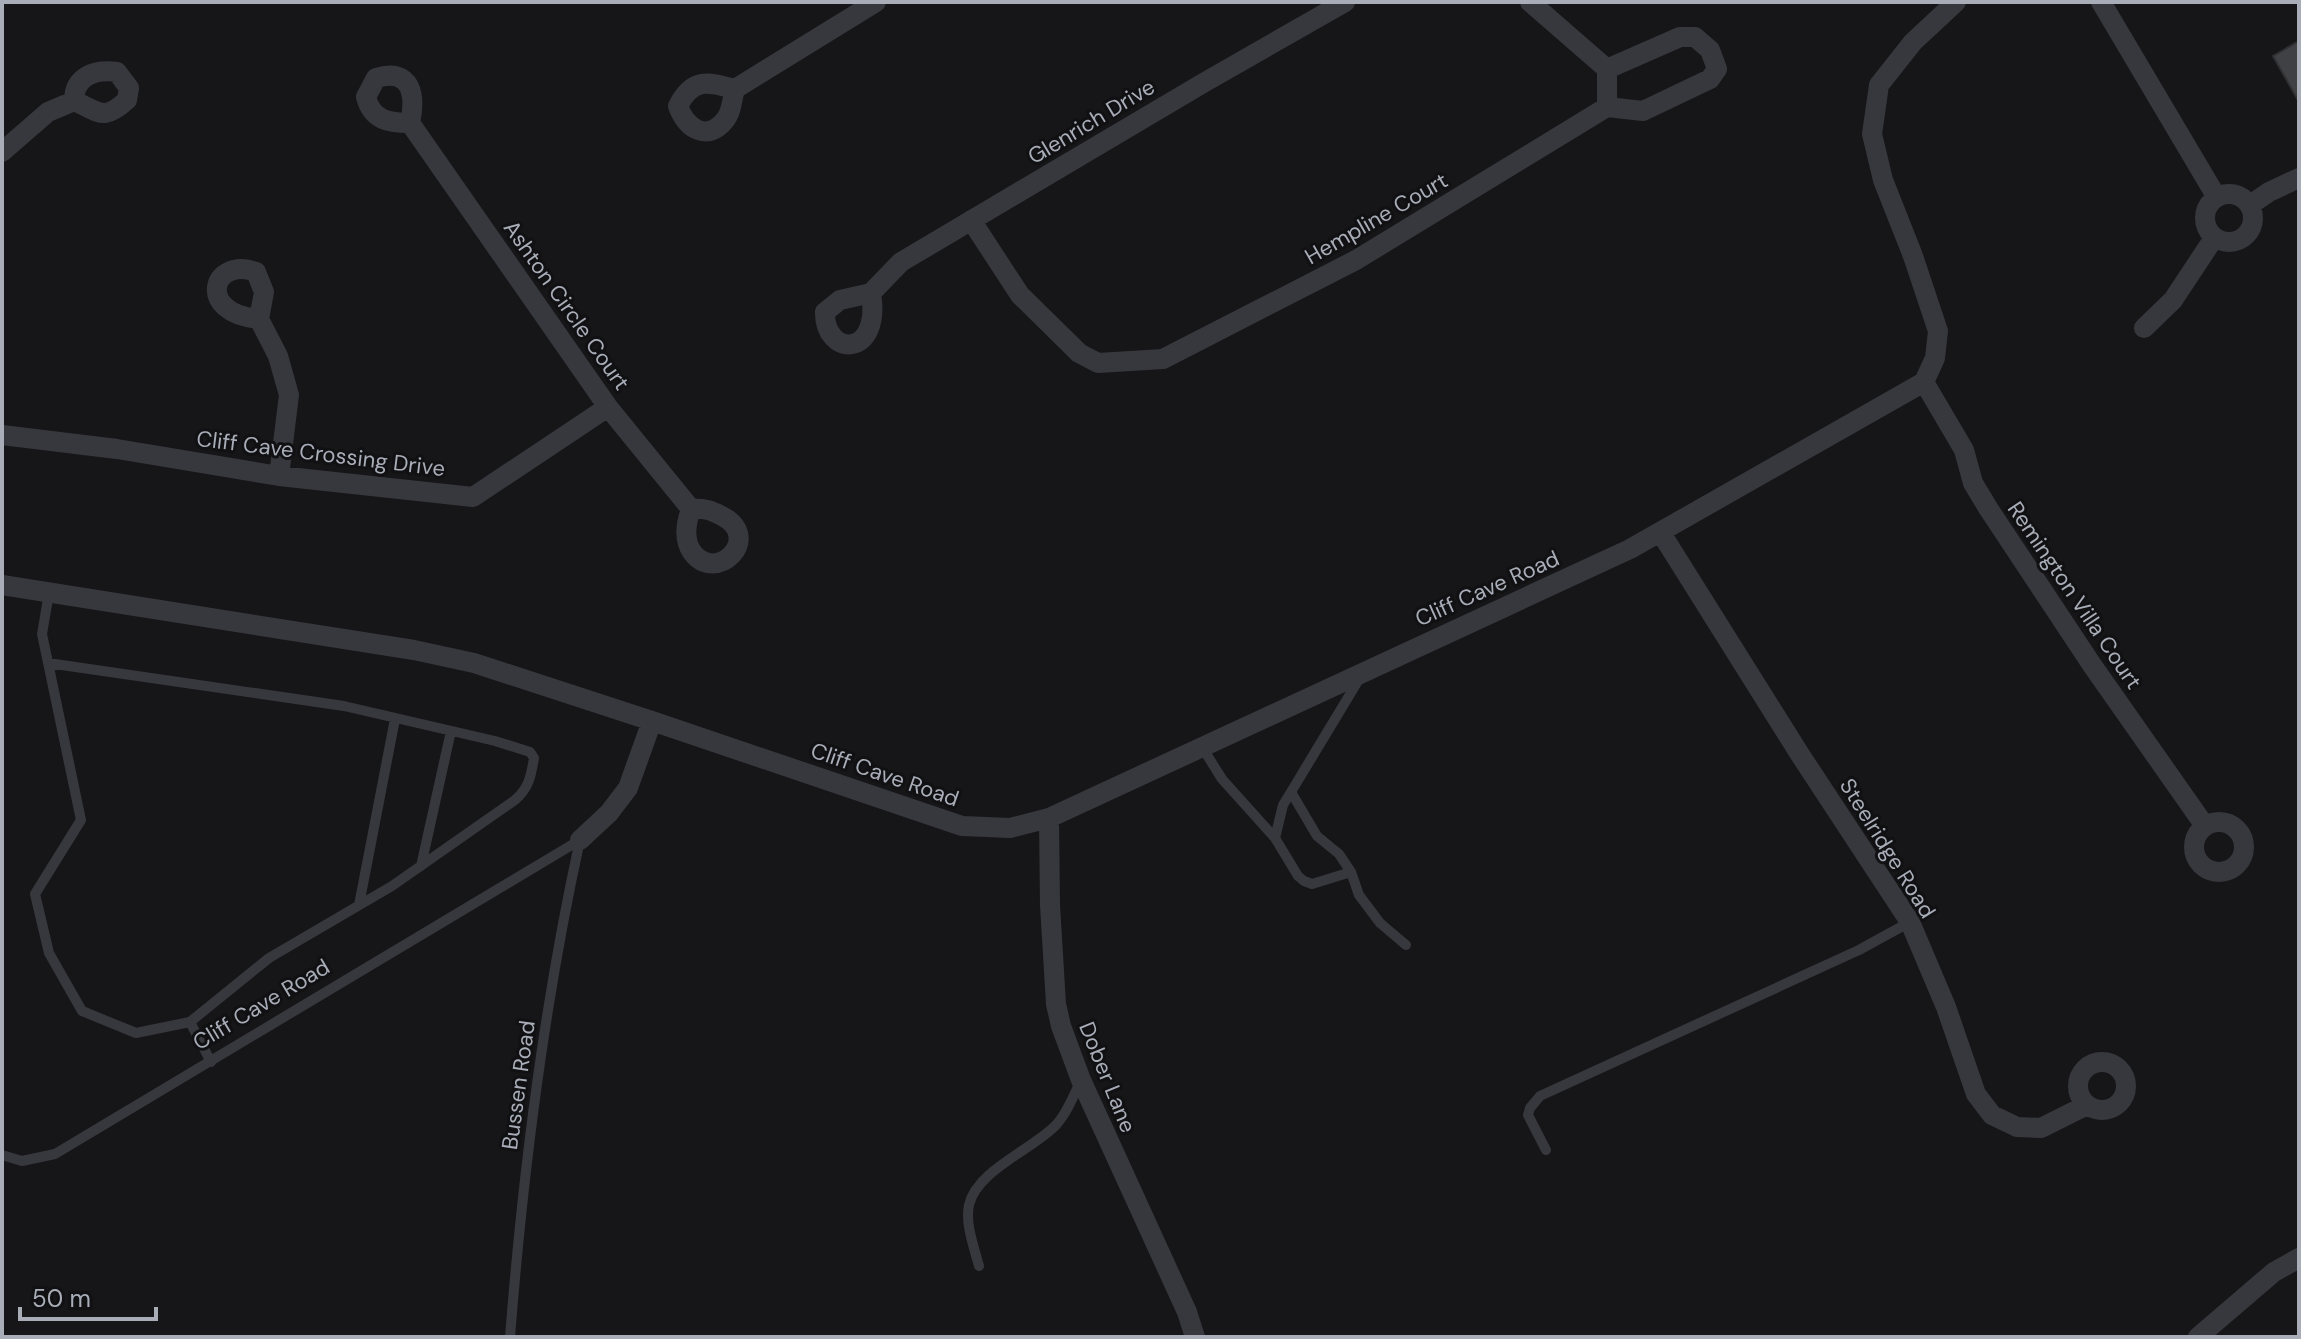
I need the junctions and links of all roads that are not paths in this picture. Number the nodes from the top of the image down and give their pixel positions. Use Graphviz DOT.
graph roads {
  1 [pos="1345,2"];
  2 [pos="1530,2"];
  3 [pos="1956,2"];
  4 [pos="2101,2"];
  5 [pos="867,5"];
  6 [pos="1607,69"];
  7 [pos="735,89"];
  8 [pos="74,101"];
  9 [pos="1607,107"];
  10 [pos="410,123"];
  11 [pos="2,152"];
  12 [pos="2299,178"];
  13 [pos="2216,196"];
  14 [pos="2250,205"];
  15 [pos="971,220"];
  16 [pos="2214,238"];
  17 [pos="871,293"];
  18 [pos="259,319"];
  19 [pos="2144,328"];
  20 [pos="1924,382"];
  21 [pos="608,407"];
  22 [pos="2,435"];
  23 [pos="279,476"];
  24 [pos="691,509"];
  25 [pos="1661,533"];
  26 [pos="2,585"];
  27 [pos="49,593"];
  28 [pos="48,663"];
  29 [pos="1364,670"];
  30 [pos="395,719"];
  31 [pos="652,721"];
  32 [pos="451,731"];
  33 [pos="1201,745"];
  34 [pos="1291,792"];
  35 [pos="1049,818"];
  36 [pos="2205,826"];
  37 [pos="1275,838"];
  38 [pos="580,840"];
  39 [pos="421,866"];
  40 [pos="1351,872"];
  41 [pos="359,905"];
  42 [pos="1910,922"];
  43 [pos="1406,945"];
  44 [pos="190,1022"];
  45 [pos="211,1062"];
  46 [pos="1081,1080"];
  47 [pos="2087,1105"];
  48 [pos="1546,1150"];
  49 [pos="2,1155"];
  50 [pos="2299,1258"];
  51 [pos="979,1266"];
  52 [pos="510,1337"];
  53 [pos="1195,1337"];
  54 [pos="2198,1337"];
  1 -- 15 [label="street, Glenrich Drive"];
  2 -- 6 [label="street"];
  3 -- 20 [label="street"];
  4 -- 13 [label="street"];
  5 -- 7 [label="street"];
  6 -- 9 [label="street"];
  6 -- 9 [label="street"];
  8 -- 11 [label="street"];
  9 -- 15 [label="street, Hempline Court"];
  10 -- 21 [label="street, Ashton Circle Court"];
  12 -- 14 [label="street"];
  13 -- 14 [label="street"];
  13 -- 16 [label="street"];
  14 -- 16 [label="street"];
  15 -- 17 [label="street, Glenrich Drive"];
  16 -- 19 [label="street"];
  18 -- 23 [label="street"];
  20 -- 25 [label="street, Cliff Cave Road"];
  20 -- 36 [label="street, Remington Villa Court"];
  21 -- 23 [label="street, Cliff Cave Crossing Drive"];
  21 -- 24 [label="street, Ashton Circle Court"];
  22 -- 23 [label="street, Cliff Cave Crossing Drive"];
  25 -- 29 [label="street, Cliff Cave Road"];
  25 -- 42 [label="street, Steelridge Road"];
  26 -- 27 [label="street, Cliff Cave Road"];
  27 -- 28 [label="lane"];
  27 -- 31 [label="street, Cliff Cave Road"];
  28 -- 30 [label="lane"];
  28 -- 44 [label="lane"];
  29 -- 33 [label="street, Cliff Cave Road"];
  29 -- 34 [label="lane"];
  30 -- 32 [label="lane"];
  30 -- 41 [label="lane"];
  31 -- 35 [label="street, Cliff Cave Road"];
  31 -- 38 [label="street, Cliff Cave Road"];
  32 -- 39 [label="lane"];
  32 -- 39 [label="lane"];
  33 -- 35 [label="street, Cliff Cave Road"];
  33 -- 37 [label="lane"];
  34 -- 37 [label="lane"];
  34 -- 40 [label="lane"];
  35 -- 46 [label="street, Dober Lane"];
  37 -- 40 [label="lane"];
  38 -- 45 [label="lane, Cliff Cave Road"];
  38 -- 52 [label="lane, Bussen Road"];
  39 -- 41 [label="lane"];
  40 -- 43 [label="lane"];
  41 -- 44 [label="lane"];
  42 -- 47 [label="street, Steelridge Road"];
  42 -- 48 [label="lane"];
  44 -- 45 [label="lane"];
  45 -- 49 [label="lane, Cliff Cave Road"];
  46 -- 51 [label="lane"];
  46 -- 53 [label="street, Dober Lane"];
  50 -- 54 [label="street"];
}
